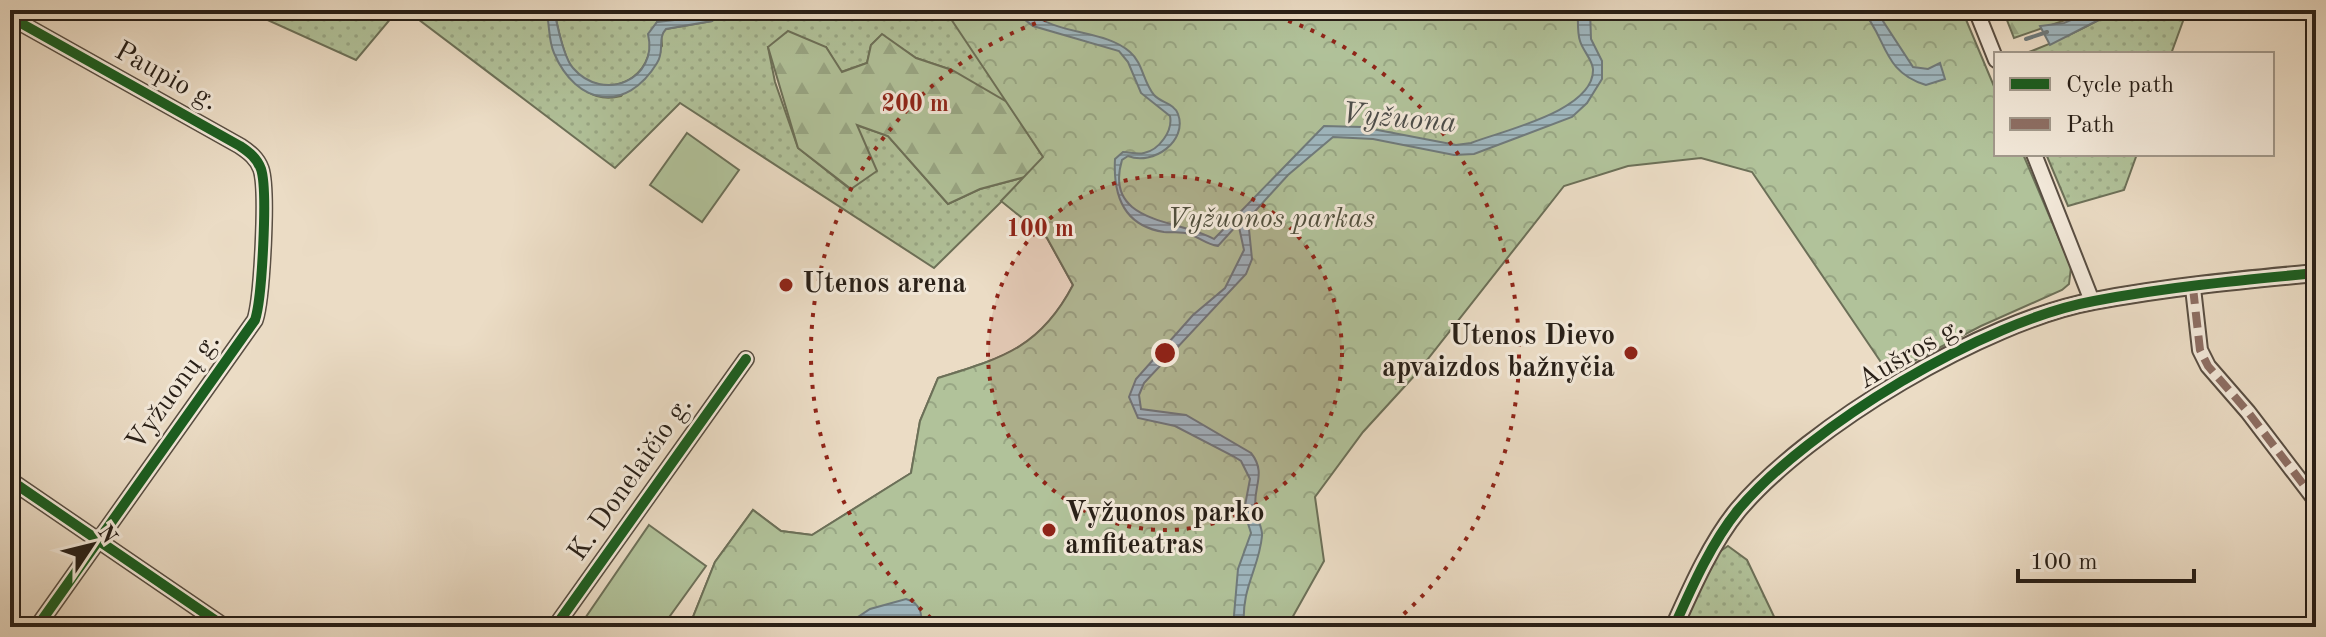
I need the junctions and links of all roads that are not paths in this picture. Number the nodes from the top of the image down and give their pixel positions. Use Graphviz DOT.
graph roads {
  1 [pos="1976,10"];
  2 [pos="10,17"];
  3 [pos="1994,55"];
  4 [pos="2035,156"];
  5 [pos="255,158"];
  6 [pos="2316,273"];
  7 [pos="2193,288"];
  8 [pos="2092,301"];
  9 [pos="746,359"];
  10 [pos="10,480"];
  11 [pos="2316,501"];
  12 [pos="98,539"];
  13 [pos="37,627"];
  14 [pos="225,627"];
  15 [pos="555,627"];
  16 [pos="1674,627"];
  1 -- 3 [label="street"];
  2 -- 5 [label="street, Paupio g."];
  4 -- 8 [label="street"];
  5 -- 12 [label="street, Vyžuonų g."];
  6 -- 7 [label="street, Aušros g."];
  7 -- 8 [label="street, Aušros g."];
  7 -- 11 [label="street"];
  8 -- 16 [label="street, Aušros g."];
  9 -- 15 [label="street, K. Donelaičio g."];
  10 -- 12 [label="street"];
  12 -- 13 [label="street, Vyžuonų g."];
  12 -- 14 [label="street"];
}
